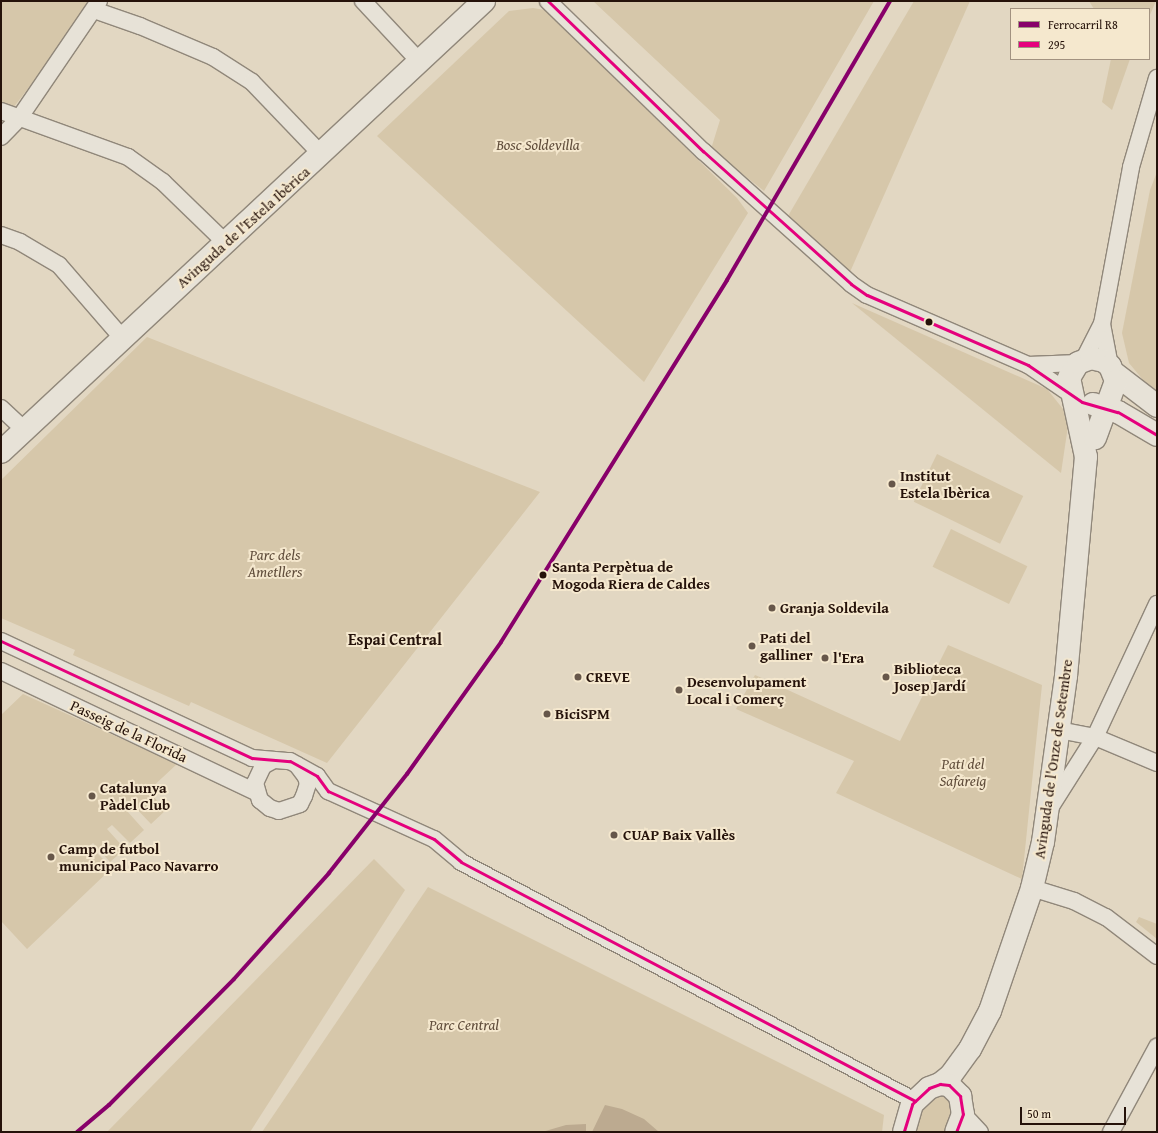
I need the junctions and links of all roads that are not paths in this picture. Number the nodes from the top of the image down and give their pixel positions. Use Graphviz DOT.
graph roads {
  1 [pos="363,1"];
  2 [pos="484,1"];
  3 [pos="548,1"];
  4 [pos="96,5"];
  5 [pos="419,61"];
  6 [pos="1157,78"];
  7 [pos="1,111"];
  8 [pos="20,117"];
  9 [pos="1151,121"];
  10 [pos="1,137"];
  11 [pos="322,155"];
  12 [pos="1,235"];
  13 [pos="225,242"];
  14 [pos="1102,324"];
  15 [pos="123,339"];
  16 [pos="1081,361"];
  17 [pos="1028,365"];
  18 [pos="1102,390"];
  19 [pos="1157,406"];
  20 [pos="1,408"];
  21 [pos="1131,420"];
  22 [pos="25,430"];
  23 [pos="1157,435"];
  24 [pos="1091,447"];
  25 [pos="1,452"];
  26 [pos="1157,604"];
  27 [pos="1,641"];
  28 [pos="1,671"];
  29 [pos="1059,730"];
  30 [pos="1095,737"];
  31 [pos="272,761"];
  32 [pos="1157,763"];
  33 [pos="297,765"];
  34 [pos="307,788"];
  35 [pos="328,791"];
  36 [pos="256,792"];
  37 [pos="1049,809"];
  38 [pos="1032,888"];
  39 [pos="1157,956"];
  40 [pos="1157,1047"];
  41 [pos="970,1049"];
  42 [pos="940,1084"];
  43 [pos="915,1101"];
  44 [pos="960,1114"];
  45 [pos="904,1132"];
  46 [pos="980,1132"];
  47 [pos="1111,1132"];
  1 -- 5 [label="street"];
  2 -- 5 [label="main road, Avinguda de l'Estela Ibèrica"];
  3 -- 17 [label="street"];
  4 -- 8 [label="street"];
  4 -- 11 [label="street"];
  5 -- 11 [label="main road, Avinguda de l'Estela Ibèrica"];
  6 -- 9 [label="street"];
  7 -- 8 [label="street"];
  8 -- 10 [label="street"];
  8 -- 13 [label="street"];
  9 -- 14 [label="street"];
  11 -- 13 [label="main road, Avinguda de l'Estela Ibèrica"];
  12 -- 15 [label="street"];
  13 -- 15 [label="main road, Avinguda de l'Estela Ibèrica"];
  14 -- 16 [label="street"];
  14 -- 18 [label="street"];
  15 -- 22 [label="main road, Avinguda de l'Estela Ibèrica"];
  16 -- 17 [label="street"];
  16 -- 18 [label="main road"];
  16 -- 18 [label="main road"];
  17 -- 18 [label="street"];
  18 -- 19 [label="main road"];
  18 -- 21 [label="main road"];
  18 -- 24 [label="main road, Avinguda de l'Onze de Setembre"];
  18 -- 24 [label="main road"];
  20 -- 22 [label="street"];
  21 -- 23 [label="main road"];
  21 -- 24 [label="main road"];
  22 -- 25 [label="main road, Avinguda de l'Estela Ibèrica"];
  24 -- 29 [label="main road, Avinguda de l'Onze de Setembre"];
  26 -- 30 [label="street"];
  27 -- 31 [label="street, Passeig de la Florida"];
  28 -- 36 [label="street, Passeig de la Florida"];
  29 -- 30 [label="street"];
  29 -- 37 [label="main road, Avinguda de l'Onze de Setembre"];
  30 -- 32 [label="street"];
  30 -- 37 [label="street"];
  31 -- 33 [label="street, Passeig de la Florida"];
  31 -- 36 [label="street"];
  33 -- 34 [label="street"];
  33 -- 35 [label="street, Passeig de la Florida"];
  34 -- 35 [label="street, Passeig de la Florida"];
  34 -- 36 [label="street, Passeig de la Florida"];
  35 -- 43 [label="street, Passeig de la Florida"];
  37 -- 38 [label="main road, Avinguda de l'Onze de Setembre"];
  38 -- 39 [label="street"];
  38 -- 41 [label="main road, Avinguda de l'Onze de Setembre"];
  40 -- 47 [label="street"];
  41 -- 42 [label="main road, Avinguda de l'Onze de Setembre"];
  41 -- 44 [label="main road, Avinguda de l'Onze de Setembre"];
  42 -- 43 [label="main road, Avinguda de l'Onze de Setembre"];
  42 -- 44 [label="main road"];
  43 -- 45 [label="main road"];
  44 -- 46 [label="street"];
}
